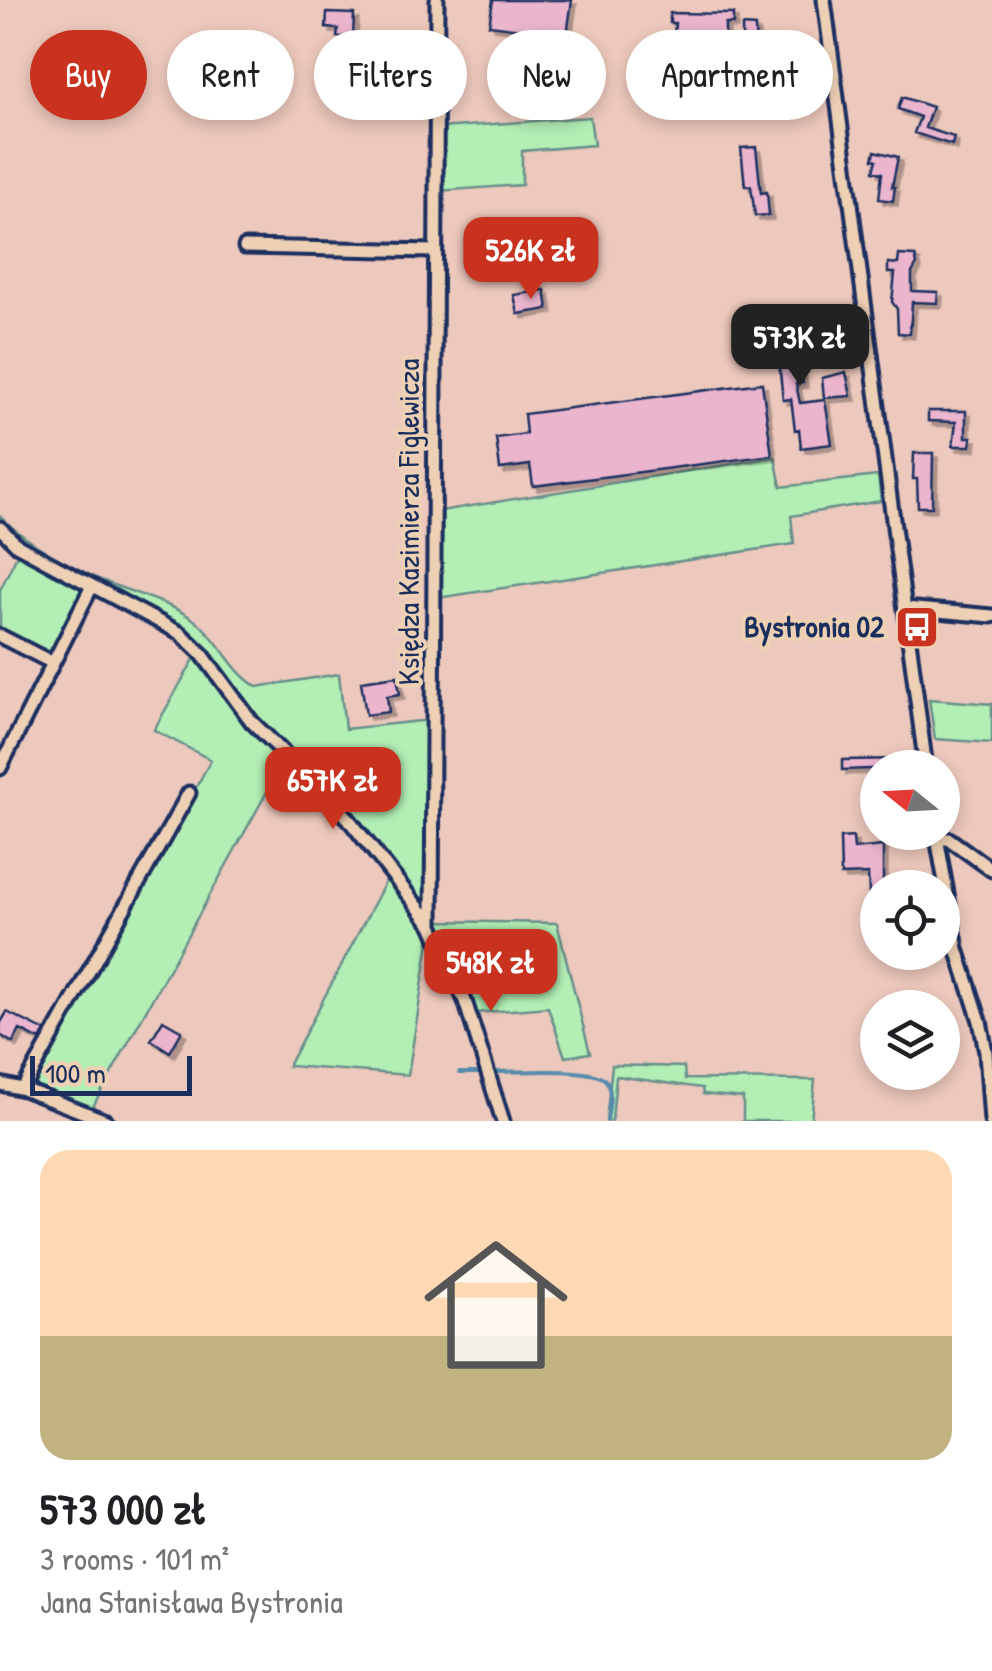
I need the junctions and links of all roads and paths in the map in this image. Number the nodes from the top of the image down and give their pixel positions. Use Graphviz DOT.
graph roads {
  1 [pos="436,0"];
  2 [pos="824,0"];
  3 [pos="244,248"];
  4 [pos="434,251"];
  5 [pos="0,528"];
  6 [pos="92,586"];
  7 [pos="905,608"];
  8 [pos="992,616"];
  9 [pos="0,636"];
  10 [pos="54,663"];
  11 [pos="924,750"];
  12 [pos="0,768"];
  13 [pos="189,793"];
  14 [pos="960,846"];
  15 [pos="939,850"];
  16 [pos="992,870"];
  17 [pos="432,925"];
  18 [pos="0,1084"];
  19 [pos="24,1089"];
  20 [pos="106,1121"];
  21 [pos="503,1121"];
  22 [pos="991,1121"];
  1 -- 4 [label="street, Księdza Kazimierza Figlewicza"];
  2 -- 7 [label="street"];
  3 -- 4 [label="street"];
  4 -- 17 [label="street, Księdza Kazimierza Figlewicza"];
  5 -- 6 [label="street"];
  6 -- 10 [label="street"];
  6 -- 17 [label="street"];
  7 -- 8 [label="street"];
  7 -- 11 [label="street"];
  9 -- 10 [label="street"];
  10 -- 12 [label="street"];
  13 -- 19 [label="street"];
  14 -- 16 [label="street"];
  15 -- 22 [label="street"];
  17 -- 21 [label="street"];
  18 -- 19 [label="street"];
  19 -- 20 [label="street"];
}
